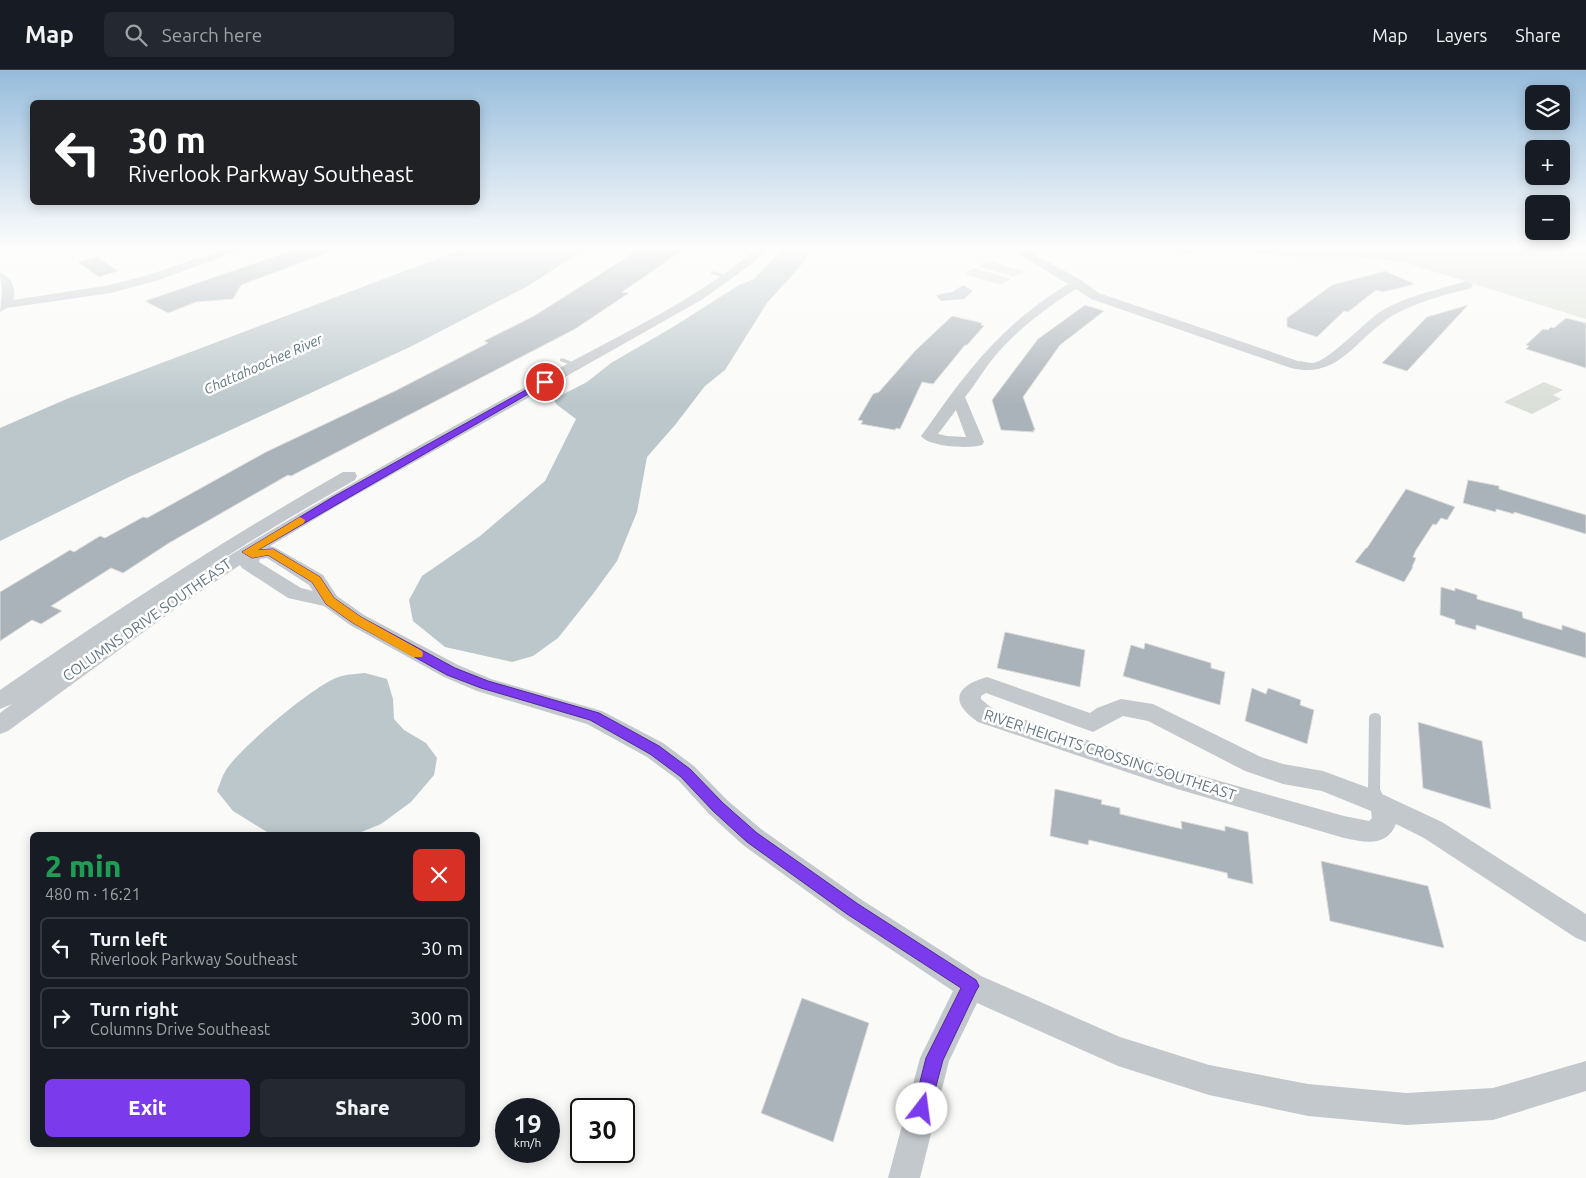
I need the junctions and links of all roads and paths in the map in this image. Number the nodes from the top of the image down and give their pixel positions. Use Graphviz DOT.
graph roads {
  1 [pos="37,301"];
  2 [pos="690,301"];
  3 [pos="1049,301"];
  4 [pos="1107,301"];
  5 [pos="1412,301"];
  6 [pos="2,306"];
  7 [pos="569,362"];
  8 [pos="958,397"];
  9 [pos="232,544"];
  10 [pos="250,553"];
  11 [pos="0,701"];
  12 [pos="1375,718"];
  13 [pos="0,725"];
  14 [pos="1382,806"];
  15 [pos="1586,929"];
  16 [pos="971,986"];
  17 [pos="1584,1079"];
  18 [pos="904,1178"];
  1 -- 6 [label="street"];
  2 -- 7 [label="street, COLUMNS DRIVE SOUTHEAST"];
  3 -- 8 [label="street"];
  4 -- 5 [label="street"];
  7 -- 9 [label="street, COLUMNS DRIVE SOUTHEAST"];
  7 -- 10 [label="street, COLUMNS DRIVE SOUTHEAST"];
  9 -- 10 [label="lane"];
  9 -- 11 [label="street, COLUMNS DRIVE SOUTHEAST"];
  10 -- 13 [label="street, COLUMNS DRIVE SOUTHEAST"];
  10 -- 16 [label="street"];
  12 -- 14 [label="lane"];
  14 -- 14 [label="street, RIVER HEIGHTS CROSSING SOUTHEAST"];
  14 -- 15 [label="street, RIVER HEIGHTS CROSSING SOUTHEAST"];
  16 -- 17 [label="street"];
  16 -- 18 [label="street"];
}
